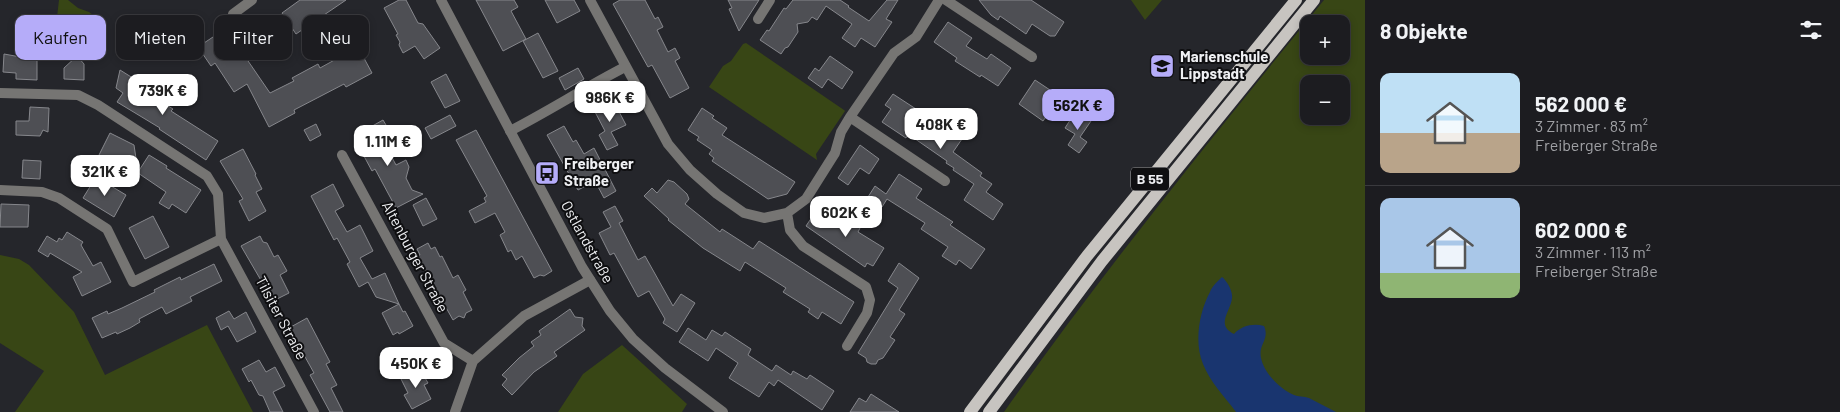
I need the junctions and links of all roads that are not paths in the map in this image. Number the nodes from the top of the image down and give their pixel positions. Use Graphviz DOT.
graph roads {
  1 [pos="252,0"];
  2 [pos="441,0"];
  3 [pos="590,0"];
  4 [pos="770,0"];
  5 [pos="939,0"];
  6 [pos="946,0"];
  7 [pos="1296,0"];
  8 [pos="1314,0"];
  9 [pos="233,14"];
  10 [pos="758,19"];
  11 [pos="1032,57"];
  12 [pos="625,67"];
  13 [pos="0,93"];
  14 [pos="850,118"];
  15 [pos="510,131"];
  16 [pos="342,155"];
  17 [pos="945,182"];
  18 [pos="0,190"];
  19 [pos="787,213"];
  20 [pos="222,239"];
  21 [pos="590,280"];
  22 [pos="847,346"];
  23 [pos="473,361"];
  24 [pos="314,412"];
  25 [pos="454,412"];
  26 [pos="723,412"];
  27 [pos="970,412"];
  28 [pos="989,412"];
  1 -- 9 [label="street"];
  2 -- 15 [label="street, Ostlandstraße"];
  3 -- 12 [label="street"];
  4 -- 10 [label="street"];
  5 -- 14 [label="street"];
  6 -- 11 [label="street"];
  7 -- 27 [label="main road, B 55"];
  8 -- 28 [label="main road, B 55"];
  12 -- 15 [label="street"];
  12 -- 19 [label="street"];
  13 -- 20 [label="street, Tilsiter Straße"];
  14 -- 17 [label="street"];
  14 -- 19 [label="street"];
  15 -- 21 [label="street, Ostlandstraße"];
  16 -- 23 [label="street, Altenburger Straße"];
  18 -- 20 [label="street"];
  19 -- 22 [label="street"];
  20 -- 24 [label="street, Tilsiter Straße"];
  21 -- 23 [label="street"];
  21 -- 26 [label="street, Ostlandstraße"];
  23 -- 25 [label="street"];
}
